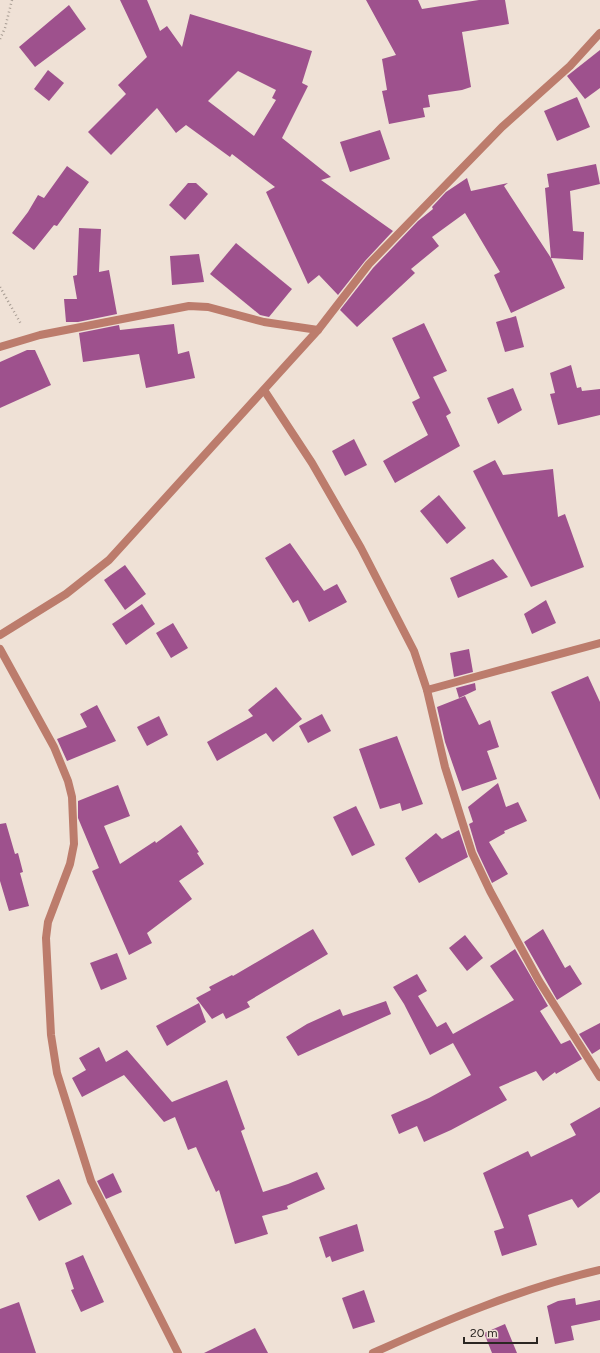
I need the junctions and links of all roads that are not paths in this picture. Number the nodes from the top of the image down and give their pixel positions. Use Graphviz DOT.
graph roads {
  1 [pos="600,33"];
  2 [pos="318,330"];
  3 [pos="0,347"];
  4 [pos="264,390"];
  5 [pos="0,635"];
  6 [pos="600,643"];
  7 [pos="0,650"];
  8 [pos="427,690"];
  9 [pos="600,1077"];
  10 [pos="600,1270"];
  11 [pos="178,1353"];
  12 [pos="373,1353"];
  1 -- 2 [label="street"];
  2 -- 3 [label="street"];
  2 -- 4 [label="street"];
  4 -- 5 [label="street"];
  4 -- 8 [label="street"];
  6 -- 8 [label="street"];
  7 -- 11 [label="street"];
  8 -- 9 [label="street"];
  10 -- 12 [label="street"];
}
